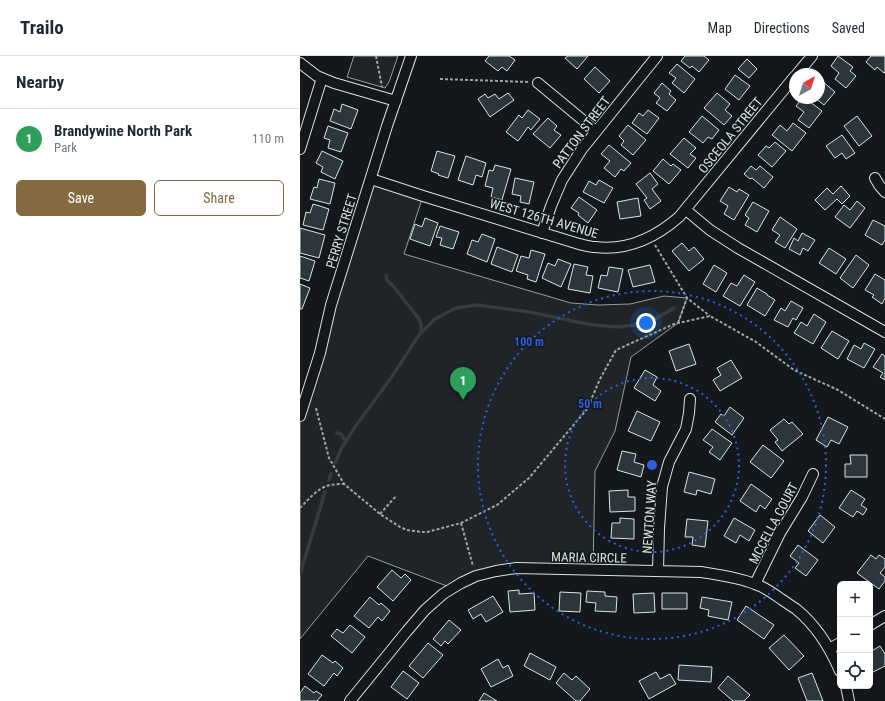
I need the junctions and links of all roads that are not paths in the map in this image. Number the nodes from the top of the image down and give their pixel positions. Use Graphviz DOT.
graph roads {
  1 [pos="411,56"];
  2 [pos="657,56"];
  3 [pos="812,56"];
  4 [pos="300,63"];
  5 [pos="802,68"];
  6 [pos="322,78"];
  7 [pos="538,83"];
  8 [pos="789,84"];
  9 [pos="396,102"];
  10 [pos="596,131"];
  11 [pos="300,149"];
  12 [pos="875,178"];
  13 [pos="371,179"];
  14 [pos="885,192"];
  15 [pos="686,210"];
  16 [pos="542,233"];
  17 [pos="885,332"];
  18 [pos="690,399"];
  19 [pos="300,413"];
  20 [pos="813,474"];
  21 [pos="658,571"];
  22 [pos="755,584"];
  23 [pos="885,616"];
  24 [pos="873,623"];
  25 [pos="837,644"];
  26 [pos="829,649"];
  27 [pos="837,664"];
  28 [pos="847,689"];
  29 [pos="350,701"];
  30 [pos="850,701"];
  1 -- 9 [label="street, PERRY STREET"];
  2 -- 10 [label="street, PATTON STREET"];
  3 -- 5 [label="street, OSCEOLA STREET"];
  4 -- 6 [label="street"];
  6 -- 9 [label="street"];
  6 -- 11 [label="street"];
  7 -- 10 [label="street"];
  8 -- 15 [label="street, OSCEOLA STREET"];
  9 -- 13 [label="street, PERRY STREET"];
  10 -- 16 [label="street, PATTON STREET"];
  12 -- 14 [label="street"];
  13 -- 16 [label="street, WEST 126TH AVENUE"];
  13 -- 19 [label="street, PERRY STREET"];
  15 -- 16 [label="street, WEST 126TH AVENUE"];
  15 -- 17 [label="street"];
  18 -- 21 [label="street, NEWTON WAY"];
  20 -- 22 [label="street, MCCELLA COURT"];
  21 -- 22 [label="street, MARIA CIRCLE"];
  21 -- 29 [label="street, MARIA CIRCLE"];
  22 -- 26 [label="street, MARIA CIRCLE"];
  23 -- 24 [label="street"];
  25 -- 26 [label="street"];
  26 -- 27 [label="street, MARIA CIRCLE"];
  28 -- 30 [label="street"];
}
